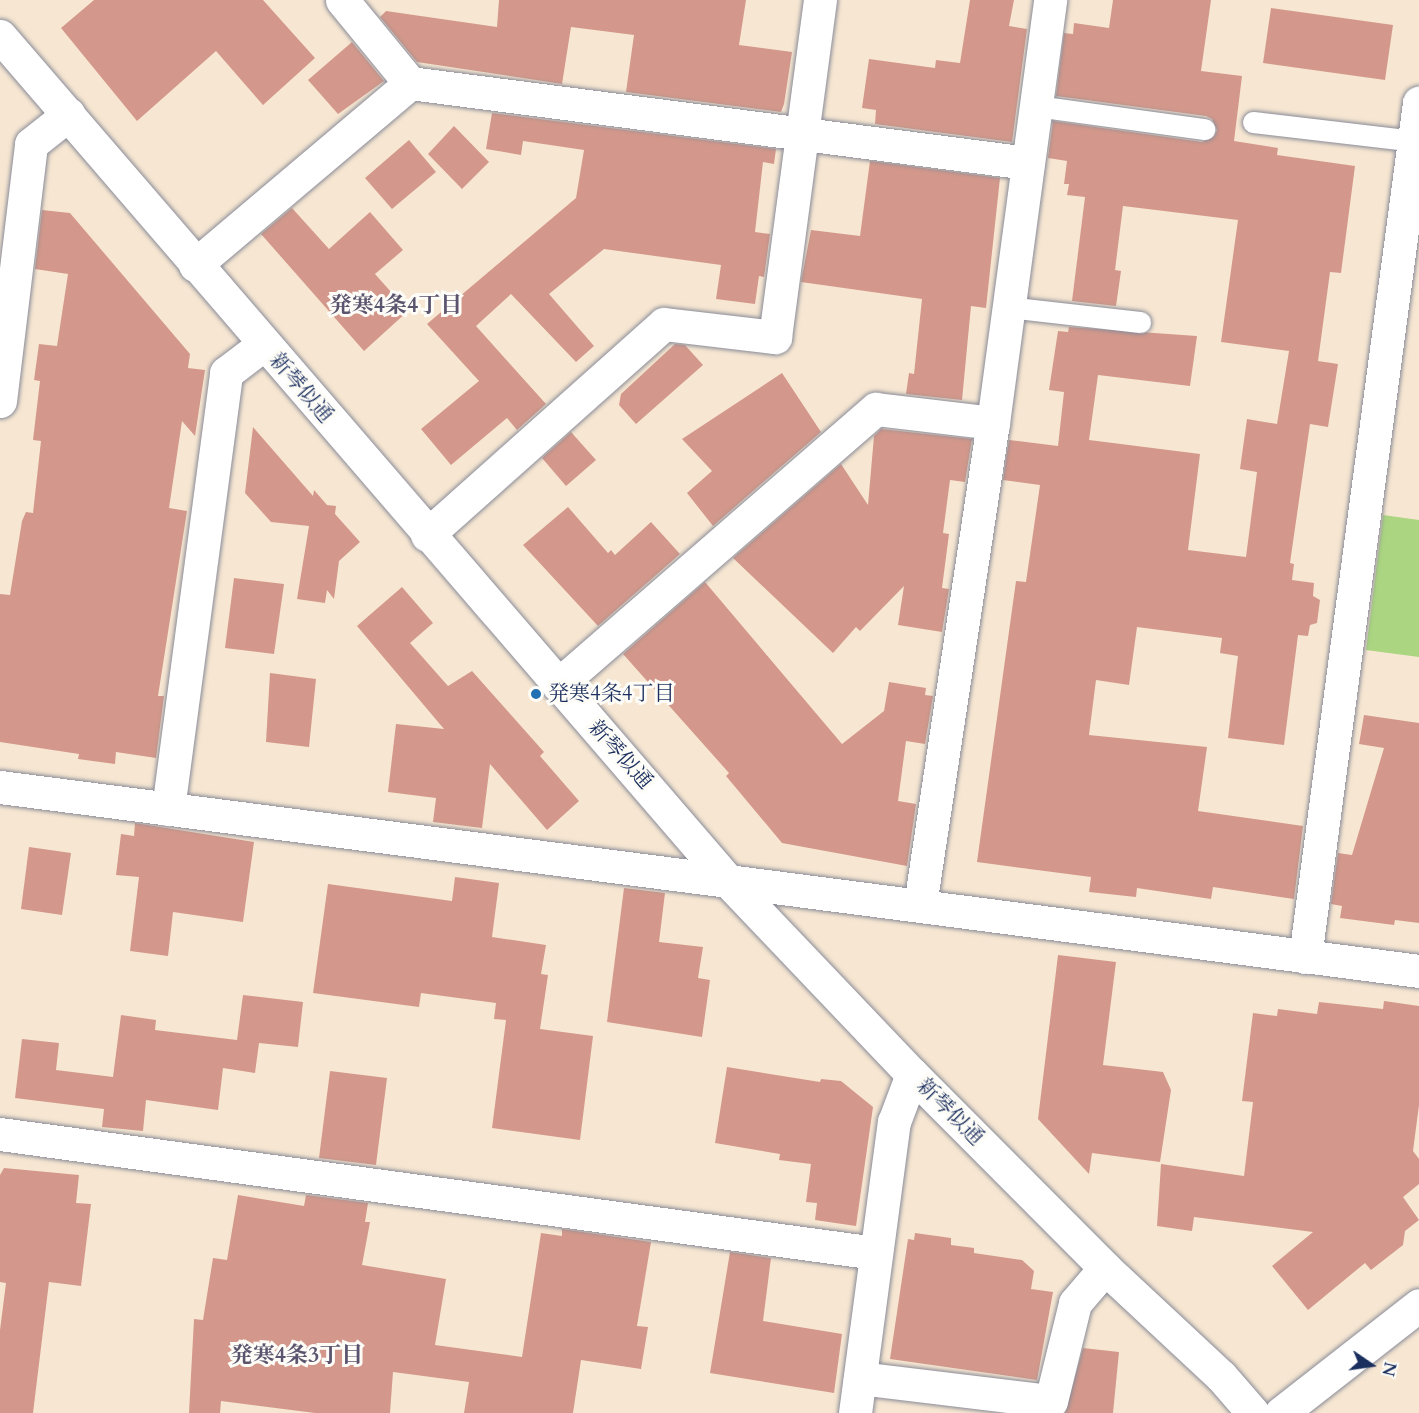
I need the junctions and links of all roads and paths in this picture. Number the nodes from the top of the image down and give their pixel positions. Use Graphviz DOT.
graph roads {
  1 [pos="342,0"];
  2 [pos="820,0"];
  3 [pos="1050,0"];
  4 [pos="0,36"];
  5 [pos="410,83"];
  6 [pos="1419,103"];
  7 [pos="1036,106"];
  8 [pos="69,114"];
  9 [pos="1253,122"];
  10 [pos="1204,129"];
  11 [pos="803,134"];
  12 [pos="1414,141"];
  13 [pos="1028,163"];
  14 [pos="195,265"];
  15 [pos="1008,307"];
  16 [pos="1140,322"];
  17 [pos="264,344"];
  18 [pos="0,400"];
  19 [pos="993,423"];
  20 [pos="427,535"];
  21 [pos="558,685"];
  22 [pos="0,787"];
  23 [pos="168,809"];
  24 [pos="728,881"];
  25 [pos="920,905"];
  26 [pos="1305,957"];
  27 [pos="1419,971"];
  28 [pos="912,1074"];
  29 [pos="0,1134"];
  30 [pos="876,1253"];
  31 [pos="1105,1268"];
  32 [pos="1419,1305"];
  33 [pos="860,1378"];
  34 [pos="855,1413"];
  35 [pos="1253,1413"];
  36 [pos="1281,1413"];
  1 -- 5 [label="street"];
  2 -- 11 [label="street"];
  3 -- 7 [label="street"];
  4 -- 8 [label="street, 新琴似通"];
  5 -- 11 [label="street"];
  5 -- 14 [label="street"];
  6 -- 12 [label="street"];
  7 -- 10 [label="lane"];
  7 -- 13 [label="street"];
  8 -- 14 [label="street, 新琴似通"];
  8 -- 18 [label="street"];
  9 -- 12 [label="lane"];
  11 -- 13 [label="street"];
  11 -- 20 [label="street"];
  12 -- 26 [label="street"];
  13 -- 15 [label="street"];
  14 -- 17 [label="street, 新琴似通"];
  15 -- 16 [label="lane"];
  15 -- 19 [label="street"];
  17 -- 20 [label="street, 新琴似通"];
  17 -- 23 [label="street"];
  19 -- 21 [label="street"];
  19 -- 25 [label="street"];
  20 -- 21 [label="street, 新琴似通"];
  21 -- 24 [label="street, 新琴似通"];
  22 -- 23 [label="street"];
  23 -- 24 [label="street"];
  24 -- 25 [label="street"];
  24 -- 28 [label="street, 新琴似通"];
  25 -- 26 [label="street"];
  26 -- 27 [label="street"];
  28 -- 30 [label="street"];
  28 -- 31 [label="street, 新琴似通"];
  29 -- 30 [label="street"];
  30 -- 33 [label="street"];
  31 -- 33 [label="street"];
  31 -- 35 [label="street, 新琴似通"];
  32 -- 36 [label="street"];
  33 -- 34 [label="street"];
}
